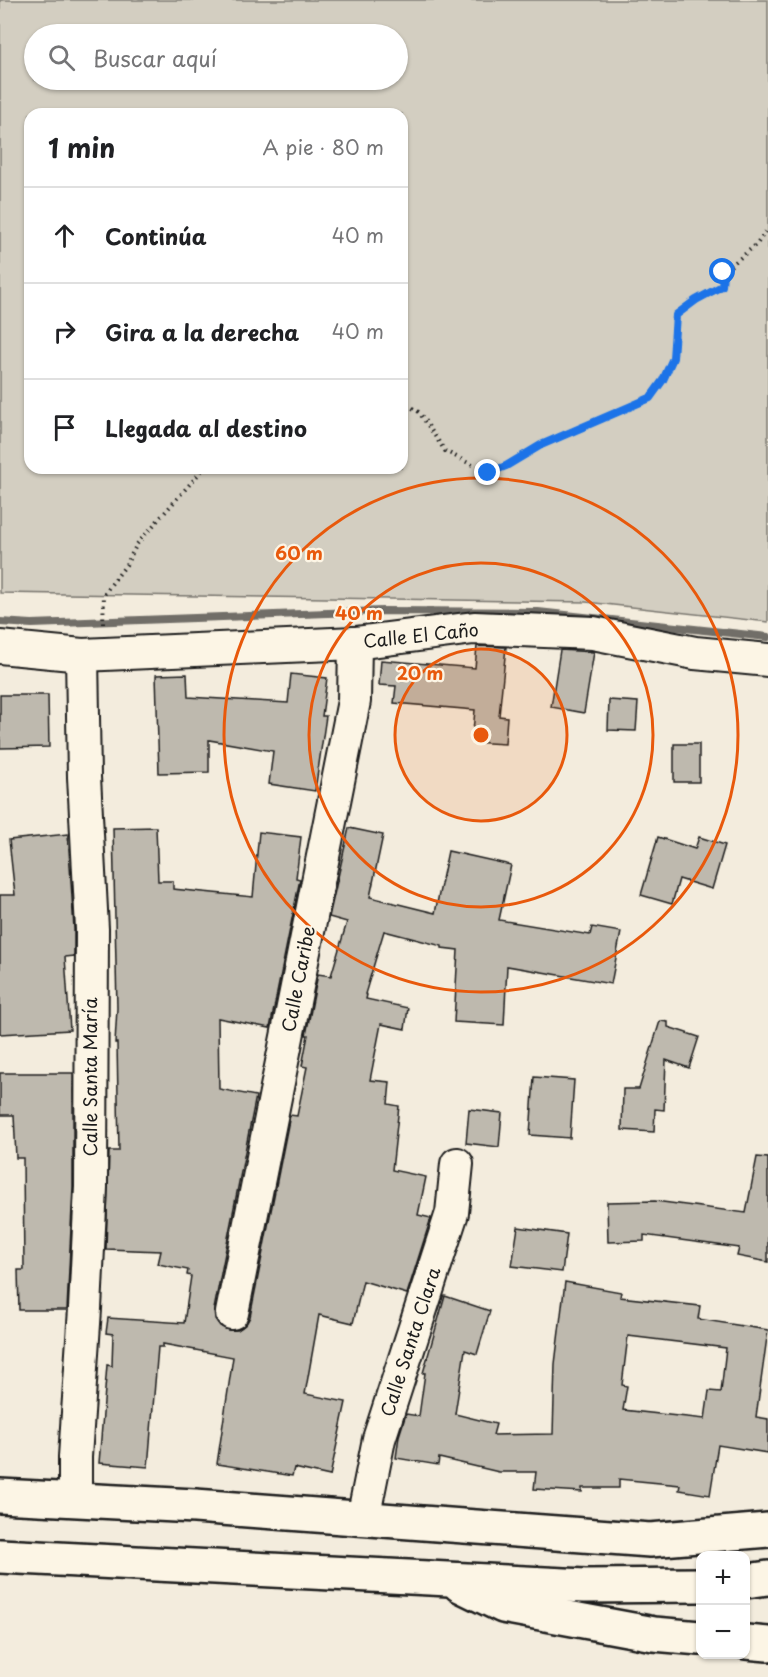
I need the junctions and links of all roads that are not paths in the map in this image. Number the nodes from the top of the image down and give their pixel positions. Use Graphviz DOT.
graph roads {
  1 [pos="355,643"];
  2 [pos="0,647"];
  3 [pos="82,656"];
  4 [pos="768,660"];
  5 [pos="457,1164"];
  6 [pos="232,1313"];
  7 [pos="0,1496"];
  8 [pos="75,1499"];
  9 [pos="363,1519"];
  10 [pos="768,1530"];
  11 [pos="0,1556"];
  12 [pos="768,1578"];
  13 [pos="448,1579"];
  14 [pos="750,1580"];
  15 [pos="696,1585"];
  16 [pos="696,1638"];
  17 [pos="750,1642"];
  18 [pos="768,1644"];
  1 -- 3 [label="street, Calle El Caño"];
  1 -- 4 [label="street, Calle El Caño"];
  1 -- 6 [label="street, Calle Caribe"];
  2 -- 3 [label="street, Calle El Caño"];
  3 -- 8 [label="street, Calle Santa María"];
  5 -- 9 [label="street, Calle Santa Clara"];
  7 -- 8 [label="main road"];
  8 -- 9 [label="main road"];
  9 -- 10 [label="main road"];
  11 -- 13 [label="main road"];
  12 -- 14 [label="main road"];
  13 -- 15 [label="main road"];
  13 -- 16 [label="main road"];
  17 -- 18 [label="main road"];
}
